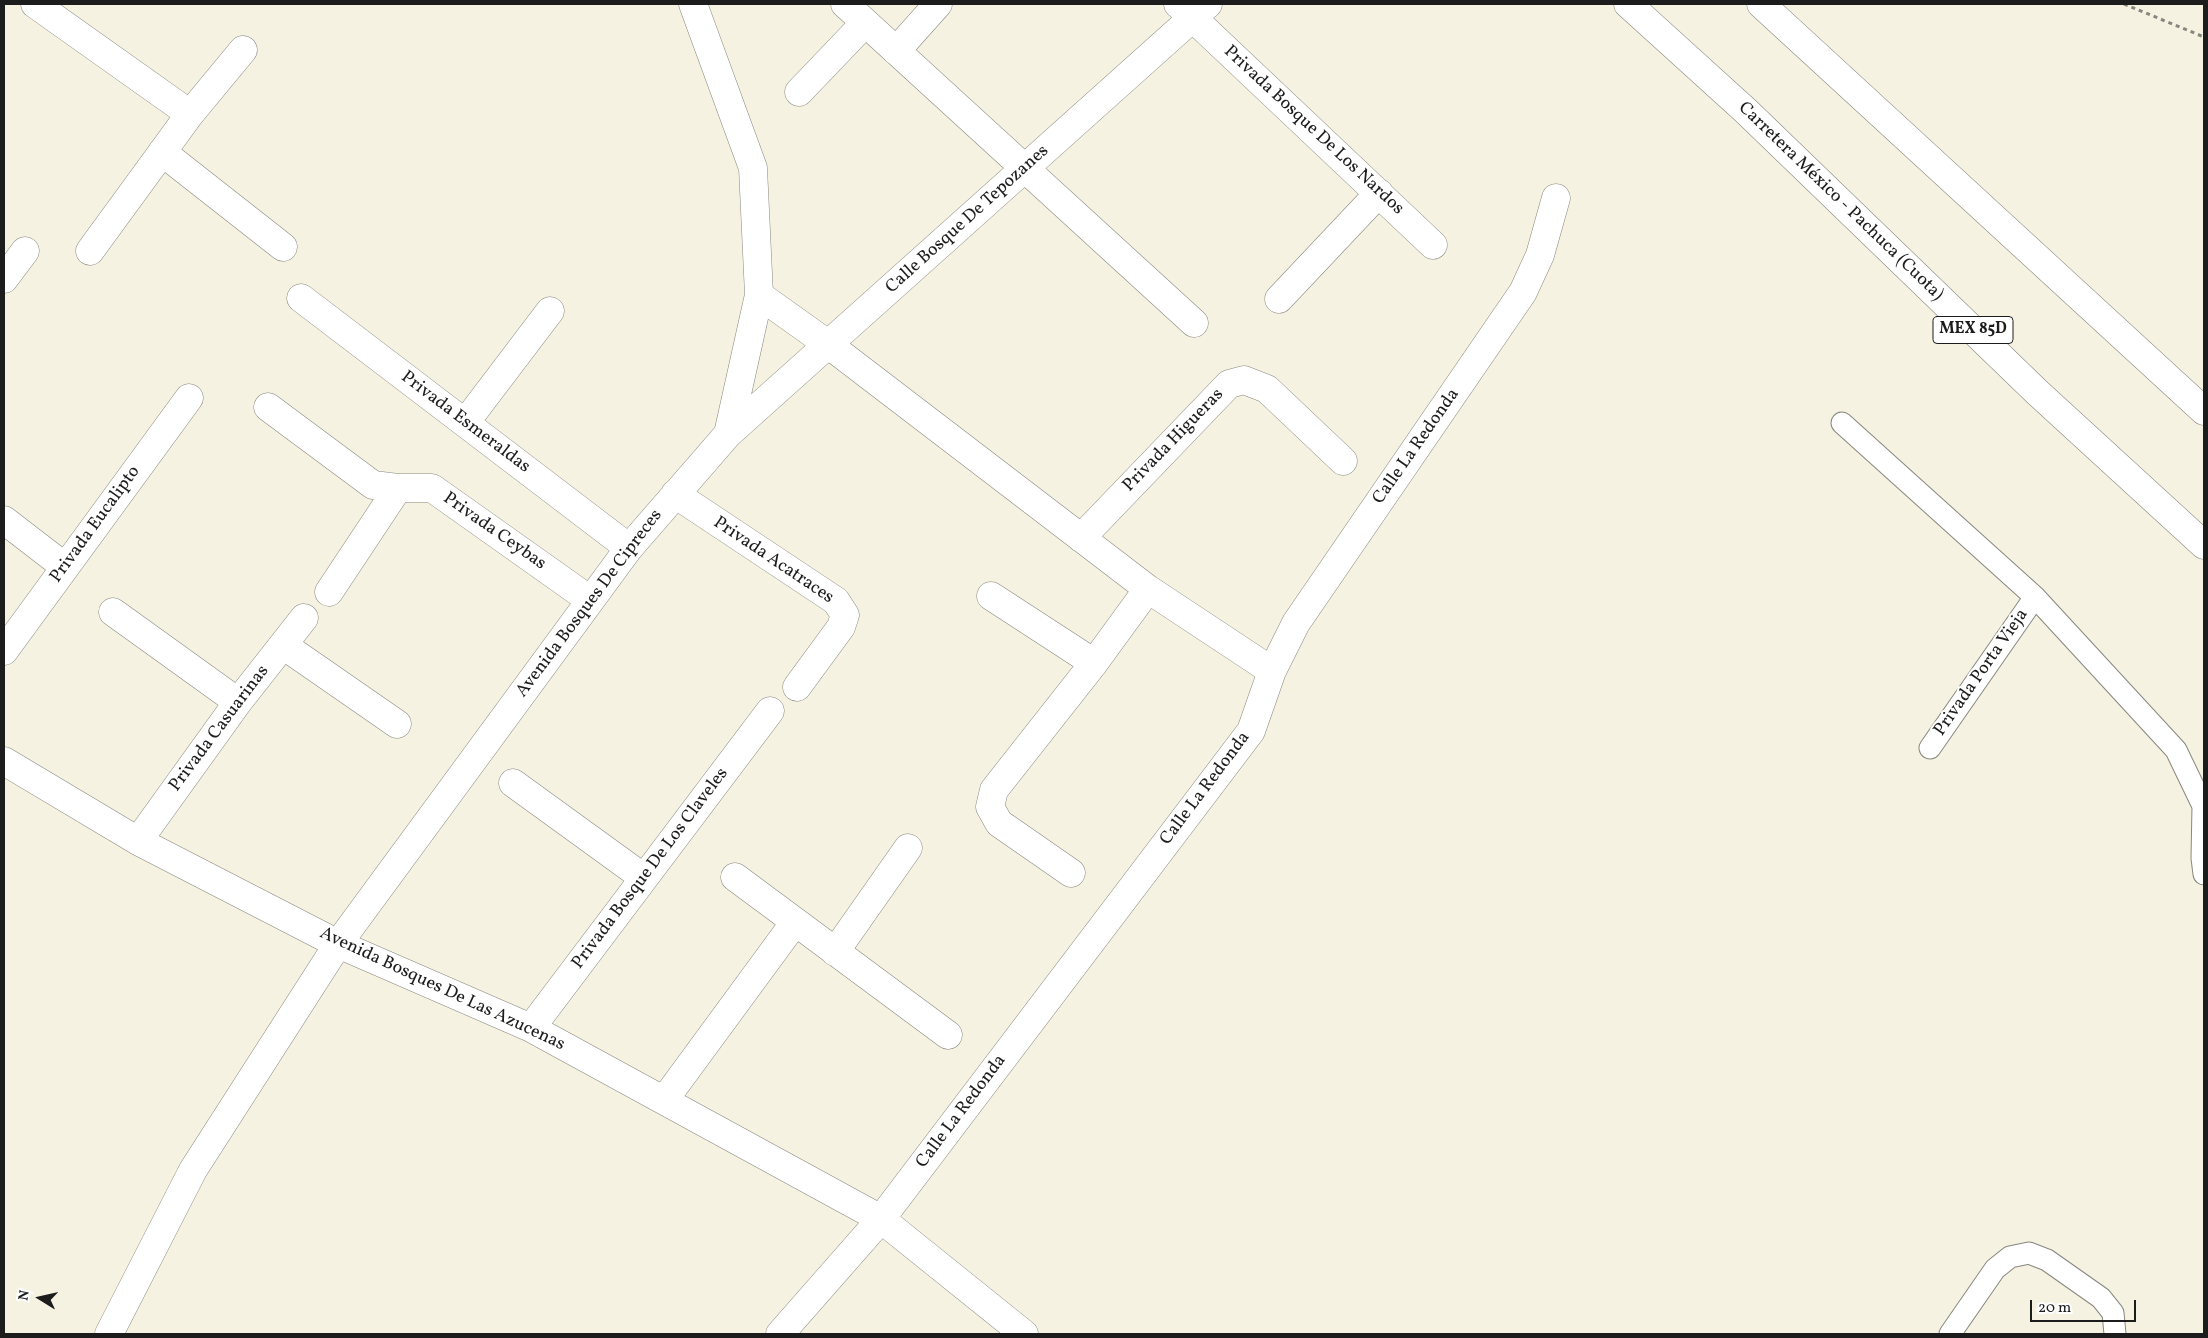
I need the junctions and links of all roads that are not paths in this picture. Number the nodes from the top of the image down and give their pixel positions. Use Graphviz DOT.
graph roads {
  1 [pos="35,4"];
  2 [pos="693,4"];
  3 [pos="845,4"];
  4 [pos="938,4"];
  5 [pos="1628,4"];
  6 [pos="1761,4"];
  7 [pos="1193,8"];
  8 [pos="866,22"];
  9 [pos="243,50"];
  10 [pos="896,51"];
  11 [pos="799,92"];
  12 [pos="190,114"];
  13 [pos="162,152"];
  14 [pos="1024,169"];
  15 [pos="1379,193"];
  16 [pos="1556,198"];
  17 [pos="1433,245"];
  18 [pos="283,247"];
  19 [pos="90,250"];
  20 [pos="25,251"];
  21 [pos="4,279"];
  22 [pos="759,295"];
  23 [pos="301,298"];
  24 [pos="1279,300"];
  25 [pos="550,311"];
  26 [pos="1194,323"];
  27 [pos="830,345"];
  28 [pos="189,398"];
  29 [pos="268,407"];
  30 [pos="2204,411"];
  31 [pos="1842,423"];
  32 [pos="465,424"];
  33 [pos="728,434"];
  34 [pos="1343,461"];
  35 [pos="398,488"];
  36 [pos="675,494"];
  37 [pos="4,520"];
  38 [pos="1081,538"];
  39 [pos="2204,545"];
  40 [pos="629,548"];
  41 [pos="65,567"];
  42 [pos="1148,589"];
  43 [pos="329,592"];
  44 [pos="991,596"];
  45 [pos="2034,597"];
  46 [pos="590,600"];
  47 [pos="113,612"];
  48 [pos="304,618"];
  49 [pos="283,645"];
  50 [pos="4,651"];
  51 [pos="1094,663"];
  52 [pos="1272,671"];
  53 [pos="797,686"];
  54 [pos="238,702"];
  55 [pos="770,711"];
  56 [pos="397,724"];
  57 [pos="1930,748"];
  58 [pos="4,761"];
  59 [pos="513,784"];
  60 [pos="138,841"];
  61 [pos="908,848"];
  62 [pos="1071,874"];
  63 [pos="2204,874"];
  64 [pos="734,877"];
  65 [pos="644,878"];
  66 [pos="795,922"];
  67 [pos="338,944"];
  68 [pos="835,952"];
  69 [pos="531,1028"];
  70 [pos="948,1035"];
  71 [pos="666,1099"];
  72 [pos="881,1219"];
  73 [pos="109,1334"];
  74 [pos="780,1334"];
  75 [pos="1024,1334"];
  76 [pos="1950,1334"];
  77 [pos="2115,1334"];
  1 -- 12 [label="main road"];
  2 -- 22 [label="main road, Avenida Bosques De Cipreces"];
  3 -- 8 [label="main road"];
  4 -- 10 [label="main road"];
  5 -- 39 [label="main road, Carretera México - Pachuca (Cuota) / MEX 85D"];
  6 -- 30 [label="main road"];
  7 -- 14 [label="main road, Calle Bosque De Tepozanes"];
  7 -- 15 [label="main road, Privada Bosque De Los Nardos"];
  8 -- 10 [label="main road"];
  8 -- 11 [label="main road"];
  9 -- 12 [label="main road"];
  10 -- 14 [label="main road"];
  12 -- 13 [label="main road"];
  13 -- 18 [label="main road"];
  13 -- 19 [label="main road"];
  14 -- 26 [label="main road"];
  14 -- 27 [label="main road, Calle Bosque De Tepozanes"];
  15 -- 17 [label="main road, Privada Bosque De Los Nardos"];
  15 -- 24 [label="main road"];
  16 -- 52 [label="main road, Calle La Redonda"];
  20 -- 21 [label="main road"];
  22 -- 27 [label="main road"];
  22 -- 33 [label="main road, Avenida Bosques De Cipreces"];
  23 -- 32 [label="main road, Privada Esmeraldas"];
  25 -- 32 [label="main road"];
  27 -- 33 [label="main road, Calle Bosque De Tepozanes"];
  27 -- 38 [label="main road"];
  28 -- 41 [label="main road, Privada Eucalipto"];
  29 -- 35 [label="main road, Privada Ceybas"];
  31 -- 45 [label="lane"];
  32 -- 40 [label="main road, Privada Esmeraldas"];
  33 -- 36 [label="main road, Avenida Bosques De Cipreces"];
  34 -- 38 [label="main road, Privada Higueras"];
  35 -- 43 [label="main road"];
  35 -- 46 [label="main road, Privada Ceybas"];
  36 -- 40 [label="main road, Avenida Bosques De Cipreces"];
  36 -- 53 [label="main road, Privada Acatraces"];
  37 -- 41 [label="main road"];
  38 -- 42 [label="main road"];
  40 -- 46 [label="main road, Avenida Bosques De Cipreces"];
  41 -- 50 [label="main road, Privada Eucalipto"];
  42 -- 51 [label="main road"];
  42 -- 52 [label="main road"];
  44 -- 51 [label="main road"];
  45 -- 57 [label="lane, Privada Porta Vieja"];
  45 -- 63 [label="lane"];
  46 -- 67 [label="main road, Avenida Bosques De Cipreces"];
  47 -- 54 [label="main road"];
  48 -- 49 [label="main road, Privada Casuarinas"];
  49 -- 54 [label="main road, Privada Casuarinas"];
  49 -- 56 [label="main road"];
  51 -- 62 [label="main road"];
  52 -- 72 [label="main road, Calle La Redonda"];
  54 -- 60 [label="main road, Privada Casuarinas"];
  55 -- 65 [label="main road, Privada Bosque De Los Claveles"];
  58 -- 60 [label="main road, Avenida Bosques De Las Azucenas"];
  59 -- 65 [label="main road"];
  60 -- 67 [label="main road, Avenida Bosques De Las Azucenas"];
  61 -- 68 [label="main road"];
  64 -- 66 [label="main road"];
  65 -- 69 [label="main road, Privada Bosque De Los Claveles"];
  66 -- 68 [label="main road"];
  66 -- 71 [label="main road"];
  67 -- 69 [label="main road, Avenida Bosques De Las Azucenas"];
  67 -- 73 [label="main road, Avenida Bosques De Cipreces"];
  68 -- 70 [label="main road"];
  69 -- 71 [label="main road, Avenida Bosques De Las Azucenas"];
  71 -- 72 [label="main road, Avenida Bosques De Las Azucenas"];
  72 -- 74 [label="main road, Calle La Redonda"];
  72 -- 75 [label="main road, Avenida Bosques De Las Azucenas"];
  76 -- 77 [label="lane"];
}
